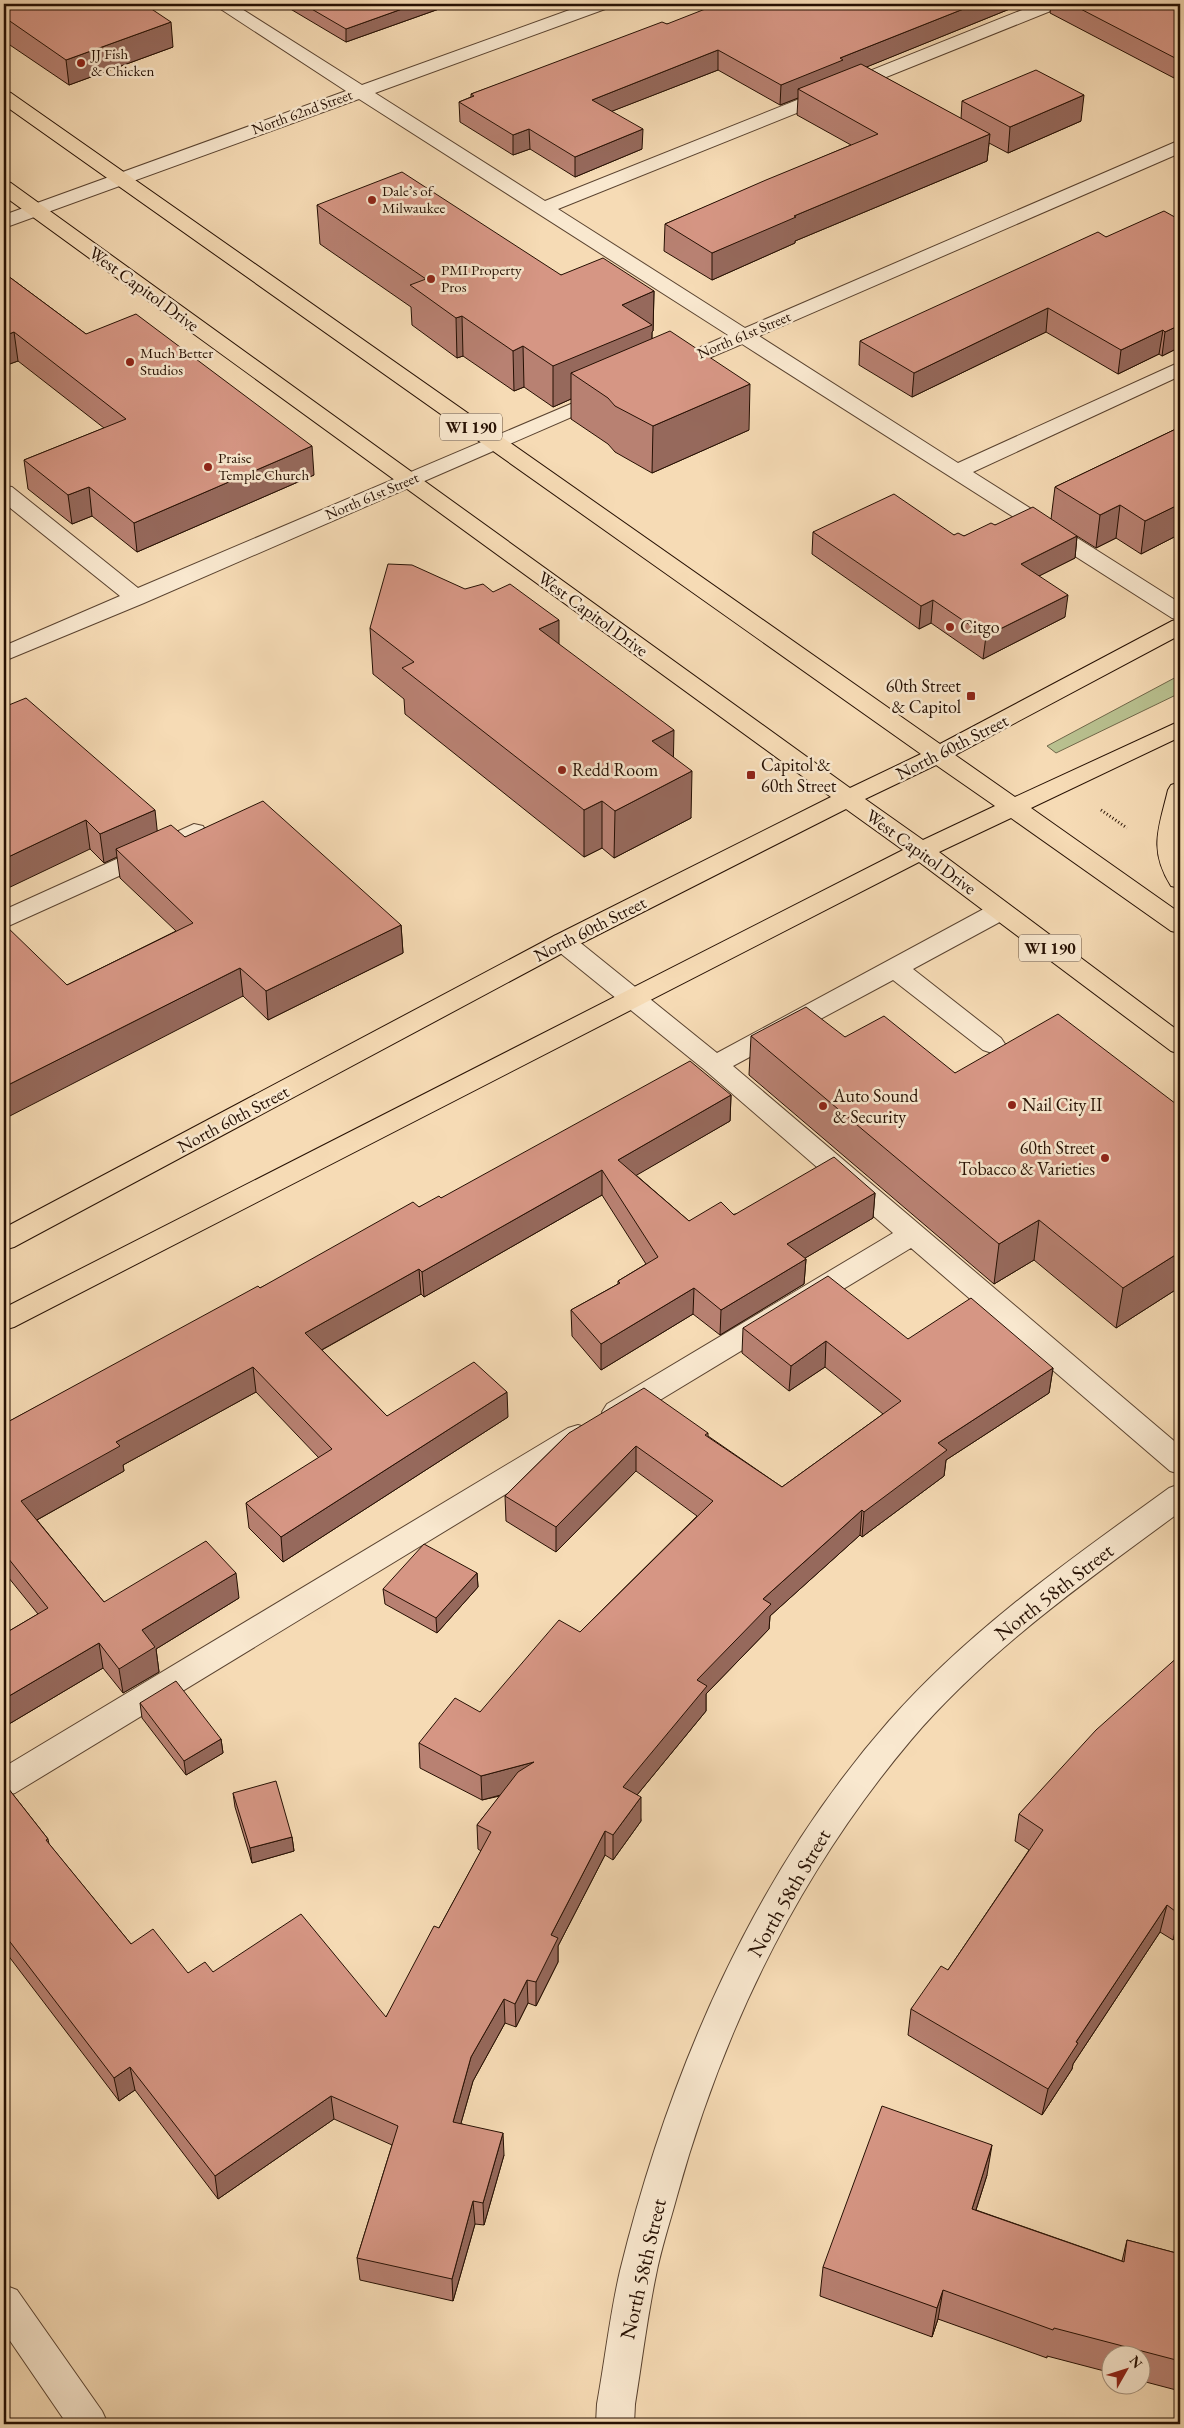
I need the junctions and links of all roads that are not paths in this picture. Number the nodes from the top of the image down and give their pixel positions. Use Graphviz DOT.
graph roads {
  1 [pos="222,4"];
  2 [pos="602,4"];
  3 [pos="1052,4"];
  4 [pos="361,91"];
  5 [pos="4,97"];
  6 [pos="1180,146"];
  7 [pos="119,179"];
  8 [pos="4,187"];
  9 [pos="544,208"];
  10 [pos="35,210"];
  11 [pos="4,222"];
  12 [pos="744,335"];
  13 [pos="1180,368"];
  14 [pos="653,375"];
  15 [pos="625,386"];
  16 [pos="494,444"];
  17 [pos="958,471"];
  18 [pos="408,481"];
  19 [pos="4,492"];
  20 [pos="136,598"];
  21 [pos="1180,613"];
  22 [pos="1180,626"];
  23 [pos="4,654"];
  24 [pos="1180,728"];
  25 [pos="940,754"];
  26 [pos="1180,790"];
  27 [pos="848,798"];
  28 [pos="1014,807"];
  29 [pos="194,832"];
  30 [pos="921,851"];
  31 [pos="1180,880"];
  32 [pos="1000,911"];
  33 [pos="4,920"];
  34 [pos="1180,925"];
  35 [pos="563,942"];
  36 [pos="895,968"];
  37 [pos="632,998"];
  38 [pos="992,1044"];
  39 [pos="1180,1045"];
  40 [pos="715,1065"];
  41 [pos="911,1235"];
  42 [pos="4,1240"];
  43 [pos="4,1320"];
  44 [pos="1180,1463"];
  45 [pos="1180,1496"];
  46 [pos="4,1783"];
  47 [pos="4,2302"];
  48 [pos="89,2424"];
  49 [pos="615,2424"];
  1 -- 4 [label="street"];
  2 -- 4 [label="street, North 62nd Street"];
  3 -- 9 [label="street"];
  4 -- 7 [label="street, North 62nd Street"];
  4 -- 9 [label="street"];
  5 -- 7 [label="main road, WI 190"];
  6 -- 12 [label="street, North 61st Street"];
  7 -- 10 [label="street, North 62nd Street"];
  7 -- 16 [label="main road, WI 190"];
  8 -- 10 [label="main road, West Capitol Drive / WI 190"];
  9 -- 12 [label="street"];
  10 -- 11 [label="street, North 62nd Street"];
  10 -- 18 [label="main road, West Capitol Drive / WI 190"];
  12 -- 14 [label="street, North 61st Street"];
  12 -- 17 [label="street"];
  13 -- 17 [label="street"];
  15 -- 16 [label="street, North 61st Street"];
  16 -- 18 [label="street, North 61st Street"];
  16 -- 25 [label="main road, WI 190"];
  17 -- 21 [label="street"];
  18 -- 20 [label="street, North 61st Street"];
  18 -- 27 [label="main road, West Capitol Drive / WI 190"];
  19 -- 20 [label="street"];
  20 -- 23 [label="street, North 61st Street"];
  22 -- 25 [label="main road, North 60th Street"];
  24 -- 28 [label="main road"];
  25 -- 27 [label="main road, North 60th Street"];
  25 -- 28 [label="main road, WI 190"];
  26 -- 31 [label="main road"];
  27 -- 30 [label="main road, West Capitol Drive / WI 190"];
  27 -- 35 [label="main road, North 60th Street"];
  28 -- 30 [label="main road"];
  28 -- 34 [label="main road, WI 190"];
  29 -- 33 [label="street"];
  30 -- 32 [label="main road, West Capitol Drive / WI 190"];
  30 -- 37 [label="main road"];
  32 -- 36 [label="street"];
  32 -- 39 [label="main road, West Capitol Drive / WI 190"];
  35 -- 37 [label="street"];
  35 -- 42 [label="main road, North 60th Street"];
  36 -- 38 [label="street"];
  36 -- 40 [label="street"];
  37 -- 40 [label="street"];
  37 -- 43 [label="main road"];
  40 -- 41 [label="street"];
  41 -- 44 [label="street"];
  41 -- 46 [label="street"];
  45 -- 49 [label="street, North 58th Street"];
  47 -- 48 [label="street"];
}
